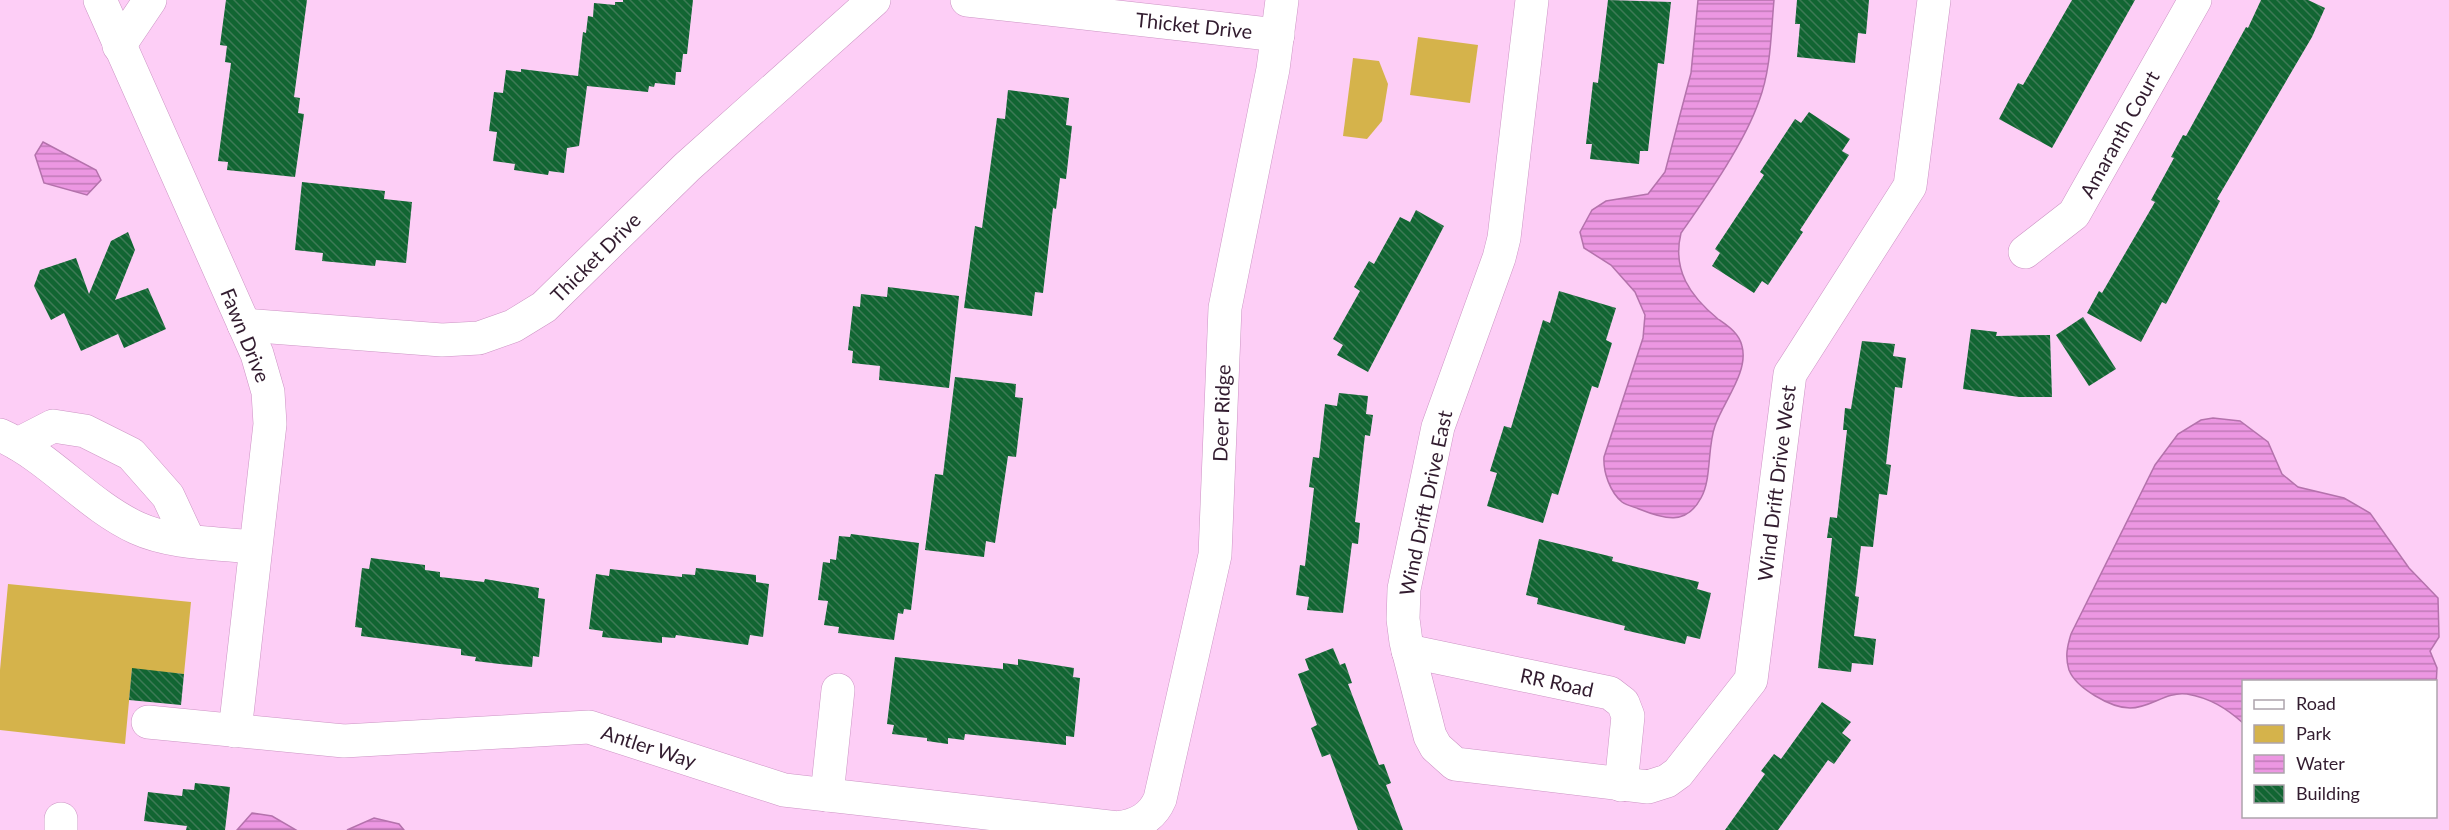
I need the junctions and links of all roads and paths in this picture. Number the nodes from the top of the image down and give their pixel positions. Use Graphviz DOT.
graph roads {
  1 [pos="100,0"];
  2 [pos="150,0"];
  3 [pos="874,0"];
  4 [pos="967,0"];
  5 [pos="1282,0"];
  6 [pos="1532,0"];
  7 [pos="1934,0"];
  8 [pos="2195,0"];
  9 [pos="1278,35"];
  10 [pos="119,46"];
  11 [pos="2025,252"];
  12 [pos="243,325"];
  13 [pos="9,439"];
  14 [pos="188,539"];
  15 [pos="255,547"];
  16 [pos="1408,651"];
  17 [pos="838,690"];
  18 [pos="148,722"];
  19 [pos="235,731"];
  20 [pos="1622,785"];
  21 [pos="827,795"];
  22 [pos="1143,819"];
  1 -- 10 [label="street, Fawn Drive"];
  2 -- 10 [label="street"];
  3 -- 12 [label="street, Thicket Drive"];
  4 -- 9 [label="street, Thicket Drive"];
  5 -- 9 [label="street, Deer Ridge"];
  6 -- 16 [label="street, Wind Drift Drive East"];
  7 -- 20 [label="street, Wind Drift Drive West"];
  8 -- 11 [label="street, Amaranth Court"];
  9 -- 22 [label="street, Deer Ridge"];
  10 -- 12 [label="street, Fawn Drive"];
  12 -- 15 [label="street, Fawn Drive"];
  13 -- 14 [label="street"];
  13 -- 14 [label="street"];
  14 -- 15 [label="street"];
  15 -- 19 [label="street, Fawn Drive"];
  16 -- 20 [label="street, Wind Drift Drive East"];
  16 -- 20 [label="street, RR Road"];
  17 -- 21 [label="street"];
  18 -- 19 [label="street, Antler Way"];
  19 -- 21 [label="street, Antler Way"];
  21 -- 22 [label="street, Antler Way"];
}
